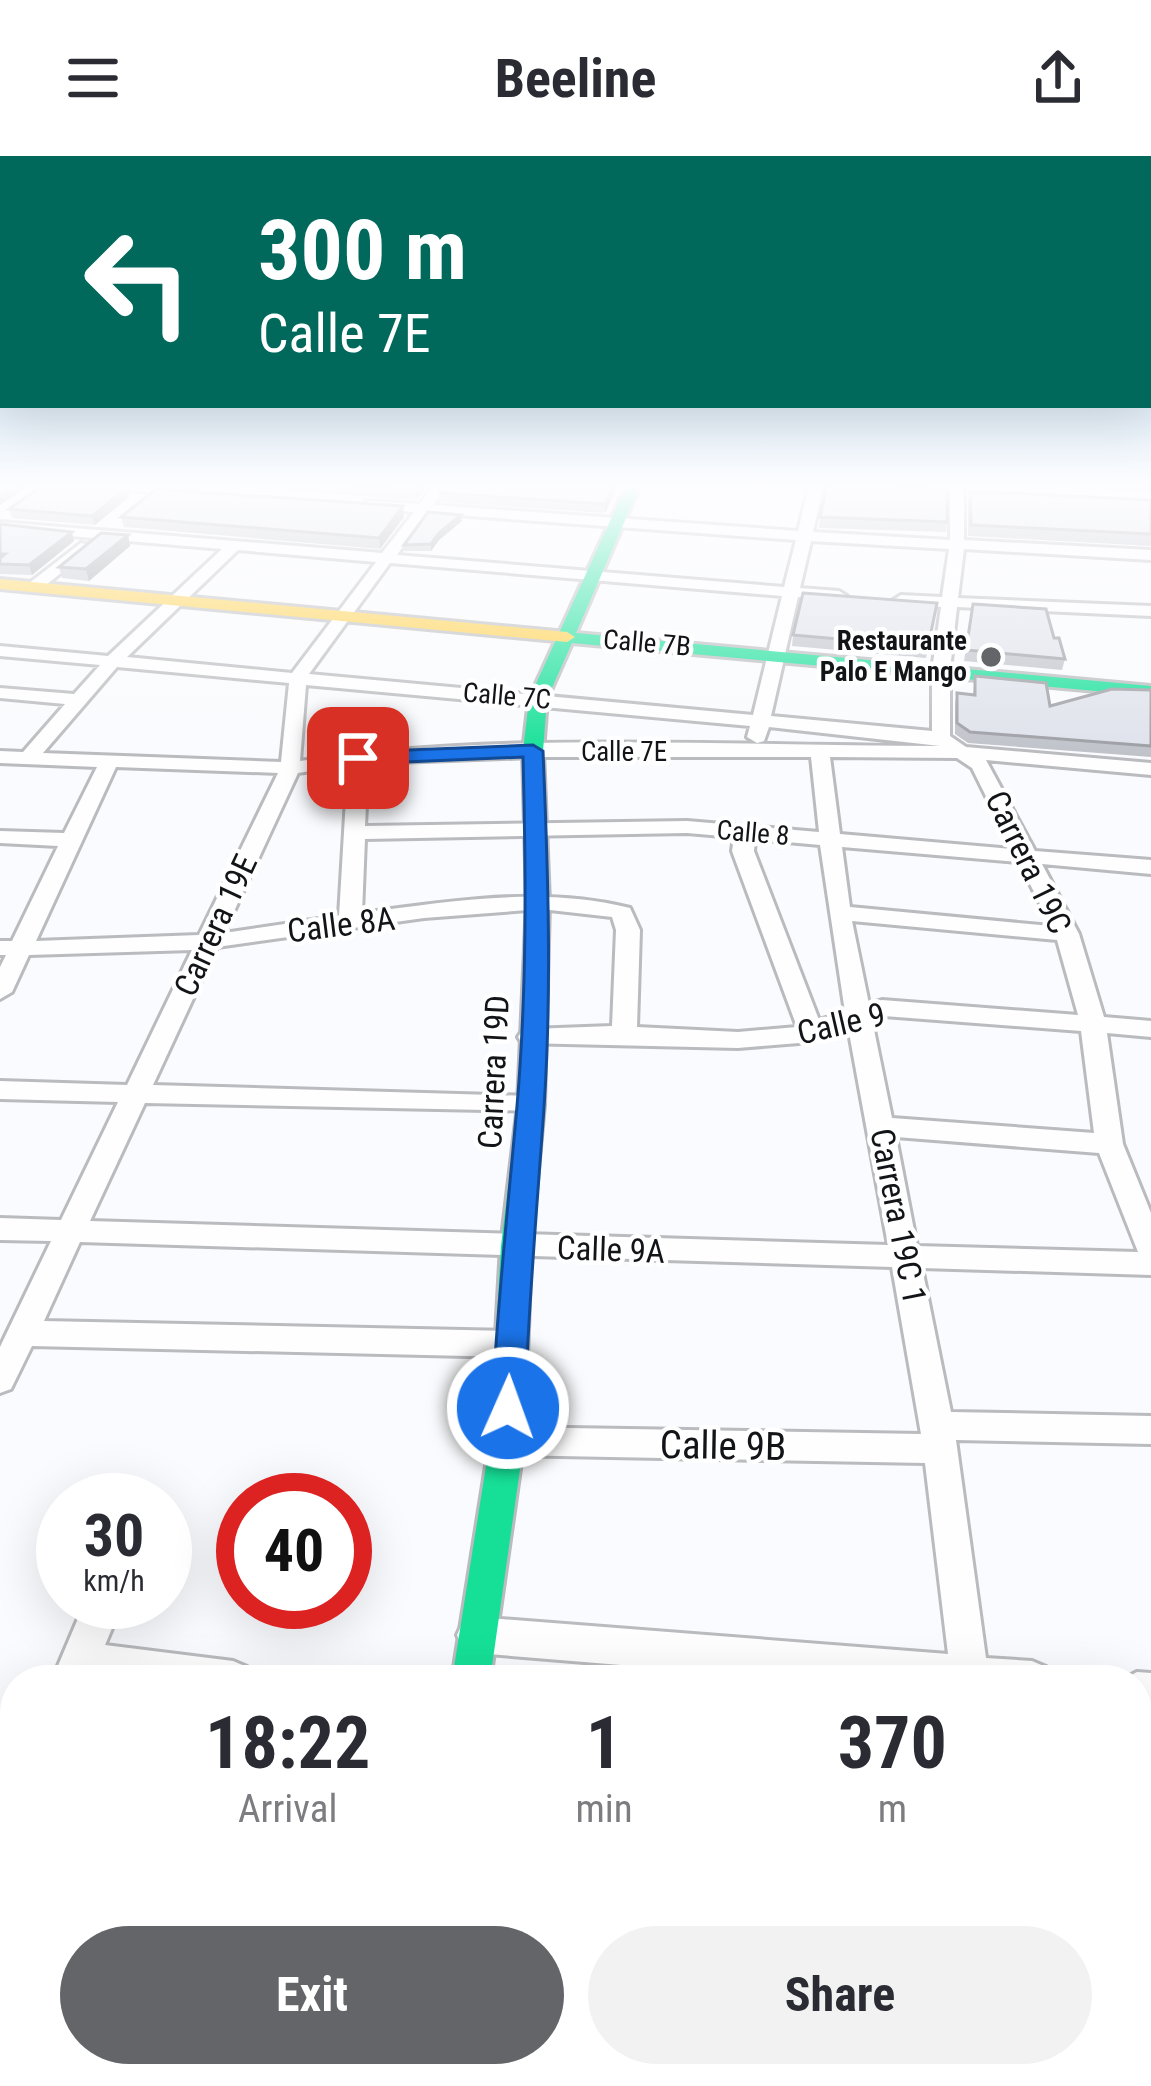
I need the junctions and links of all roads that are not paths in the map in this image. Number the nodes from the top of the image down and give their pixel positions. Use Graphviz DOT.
graph roads {
  1 [pos="48,576"];
  2 [pos="202,576"];
  3 [pos="371,576"];
  4 [pos="585,576"];
  5 [pos="794,576"];
  6 [pos="954,576"];
  7 [pos="595,577"];
  8 [pos="0,584"];
  9 [pos="34,587"];
  10 [pos="790,593"];
  11 [pos="860,598"];
  12 [pos="178,599"];
  13 [pos="883,599"];
  14 [pos="951,604"];
  15 [pos="1151,611"];
  16 [pos="341,614"];
  17 [pos="568,636"];
  18 [pos="0,651"];
  19 [pos="779,655"];
  20 [pos="114,660"];
  21 [pos="941,670"];
  22 [pos="298,677"];
  23 [pos="1151,691"];
  24 [pos="0,693"];
  25 [pos="538,699"];
  26 [pos="79,700"];
  27 [pos="761,720"];
  28 [pos="952,745"];
  29 [pos="533,751"];
  30 [pos="754,753"];
  31 [pos="820,753"];
  32 [pos="0,757"];
  33 [pos="28,758"];
  34 [pos="358,758"];
  35 [pos="109,761"];
  36 [pos="290,768"];
  37 [pos="1151,769"];
  38 [pos="535,830"];
  39 [pos="745,832"];
  40 [pos="353,833"];
  41 [pos="0,837"];
  42 [pos="74,840"];
  43 [pos="829,840"];
  44 [pos="1031,859"];
  45 [pos="1151,867"];
  46 [pos="538,902"];
  47 [pos="839,913"];
  48 [pos="350,922"];
  49 [pos="1067,934"];
  50 [pos="208,941"];
  51 [pos="11,948"];
  52 [pos="0,992"];
  53 [pos="861,1017"];
  54 [pos="1093,1024"];
  55 [pos="1151,1029"];
  56 [pos="811,1032"];
  57 [pos="624,1034"];
  58 [pos="531,1037"];
  59 [pos="0,1090"];
  60 [pos="134,1097"];
  61 [pos="531,1105"];
  62 [pos="883,1127"];
  63 [pos="1109,1144"];
  64 [pos="0,1229"];
  65 [pos="69,1231"];
  66 [pos="516,1246"];
  67 [pos="1151,1250"];
  68 [pos="908,1258"];
  69 [pos="1151,1264"];
  70 [pos="22,1333"];
  71 [pos="510,1344"];
  72 [pos="0,1380"];
  73 [pos="1151,1430"];
  74 [pos="938,1438"];
  75 [pos="507,1441"];
  76 [pos="92,1629"];
  77 [pos="476,1635"];
  78 [pos="77,1665"];
  79 [pos="473,1665"];
  80 [pos="828,1665"];
  81 [pos="967,1665"];
  1 -- 9 [label="street"];
  2 -- 12 [label="street"];
  3 -- 16 [label="street, Carrera 19E"];
  4 -- 7 [label="street"];
  5 -- 10 [label="street"];
  6 -- 14 [label="street"];
  7 -- 10 [label="street"];
  7 -- 17 [label="street, Carrera 19D"];
  8 -- 9 [label="street, Calle 7B"];
  9 -- 12 [label="street, Calle 7B"];
  10 -- 11 [label="street"];
  10 -- 19 [label="street"];
  12 -- 16 [label="street, Calle 7B"];
  12 -- 20 [label="street"];
  13 -- 14 [label="street"];
  14 -- 15 [label="street"];
  14 -- 21 [label="street"];
  16 -- 17 [label="street, Calle 7B"];
  16 -- 22 [label="street, Carrera 19E"];
  17 -- 19 [label="street, Calle 7B"];
  17 -- 25 [label="street, Carrera 19D"];
  18 -- 20 [label="street, Calle 7C"];
  19 -- 21 [label="street, Calle 7B"];
  19 -- 27 [label="street"];
  20 -- 22 [label="street, Calle 7C"];
  20 -- 26 [label="street"];
  21 -- 23 [label="street, Calle 7B"];
  21 -- 28 [label="street"];
  22 -- 25 [label="street, Calle 7C"];
  22 -- 36 [label="street, Carrera 19E"];
  24 -- 26 [label="street"];
  25 -- 27 [label="street, Calle 7C"];
  25 -- 29 [label="street, Carrera 19D"];
  26 -- 33 [label="street"];
  27 -- 28 [label="street, Calle 7C"];
  27 -- 30 [label="street"];
  28 -- 31 [label="street, Calle 7E"];
  28 -- 37 [label="street, Calle 7C"];
  28 -- 44 [label="street, Carrera 19C"];
  29 -- 30 [label="street, Calle 7E"];
  29 -- 34 [label="street, Calle 7E"];
  29 -- 38 [label="street, Carrera 19D"];
  30 -- 31 [label="street, Calle 7E"];
  31 -- 43 [label="street, Carrera 19C 1"];
  32 -- 33 [label="street, Calle 7E"];
  33 -- 35 [label="street, Calle 7E"];
  34 -- 36 [label="street, Calle 7E"];
  34 -- 40 [label="street"];
  35 -- 36 [label="street, Calle 7E"];
  35 -- 42 [label="street"];
  36 -- 50 [label="street, Carrera 19E"];
  38 -- 39 [label="street, Calle 8"];
  38 -- 40 [label="street, Calle 8"];
  38 -- 46 [label="street, Carrera 19D"];
  39 -- 43 [label="street, Calle 8"];
  39 -- 56 [label="street"];
  40 -- 48 [label="street"];
  41 -- 42 [label="street"];
  42 -- 51 [label="street"];
  43 -- 44 [label="street, Calle 8"];
  43 -- 47 [label="street, Carrera 19C 1"];
  44 -- 45 [label="street, Calle 8"];
  44 -- 49 [label="street, Carrera 19C"];
  46 -- 48 [label="street, Calle 8A"];
  46 -- 57 [label="street, Calle 8A"];
  46 -- 58 [label="street, Carrera 19D"];
  47 -- 49 [label="street"];
  47 -- 53 [label="street, Carrera 19C 1"];
  48 -- 50 [label="street, Calle 8A"];
  49 -- 54 [label="street, Carrera 19C"];
  50 -- 51 [label="street, Calle 8A"];
  50 -- 60 [label="street, Carrera 19E"];
  51 -- 52 [label="street"];
  53 -- 54 [label="street, Calle 9"];
  53 -- 56 [label="street, Calle 9"];
  53 -- 62 [label="street, Carrera 19C 1"];
  54 -- 55 [label="street, Calle 9"];
  54 -- 63 [label="street, Carrera 19C"];
  56 -- 57 [label="street, Calle 9"];
  57 -- 58 [label="street, Calle 9"];
  58 -- 61 [label="street, Carrera 19D"];
  59 -- 60 [label="street"];
  60 -- 61 [label="street"];
  60 -- 65 [label="street, Carrera 19E"];
  61 -- 66 [label="street, Carrera 19D"];
  62 -- 63 [label="street"];
  62 -- 68 [label="street, Carrera 19C 1"];
  63 -- 67 [label="street, Carrera 19C"];
  64 -- 65 [label="street, Calle 9A"];
  65 -- 66 [label="street, Calle 9A"];
  65 -- 70 [label="street, Carrera 19E"];
  66 -- 68 [label="street, Calle 9A"];
  66 -- 71 [label="street, Carrera 19D"];
  68 -- 69 [label="street, Calle 9A"];
  68 -- 74 [label="street, Carrera 19C 1"];
  70 -- 71 [label="street"];
  70 -- 72 [label="street, Carrera 19E"];
  71 -- 75 [label="street, Carrera 19D"];
  73 -- 74 [label="street, Calle 9B"];
  74 -- 75 [label="street, Calle 9B"];
  74 -- 81 [label="street, Carrera 19C 1"];
  75 -- 77 [label="street, Carrera 19D"];
  76 -- 78 [label="street"];
  77 -- 79 [label="street, Carrera 19D"];
  77 -- 80 [label="street"];
}
